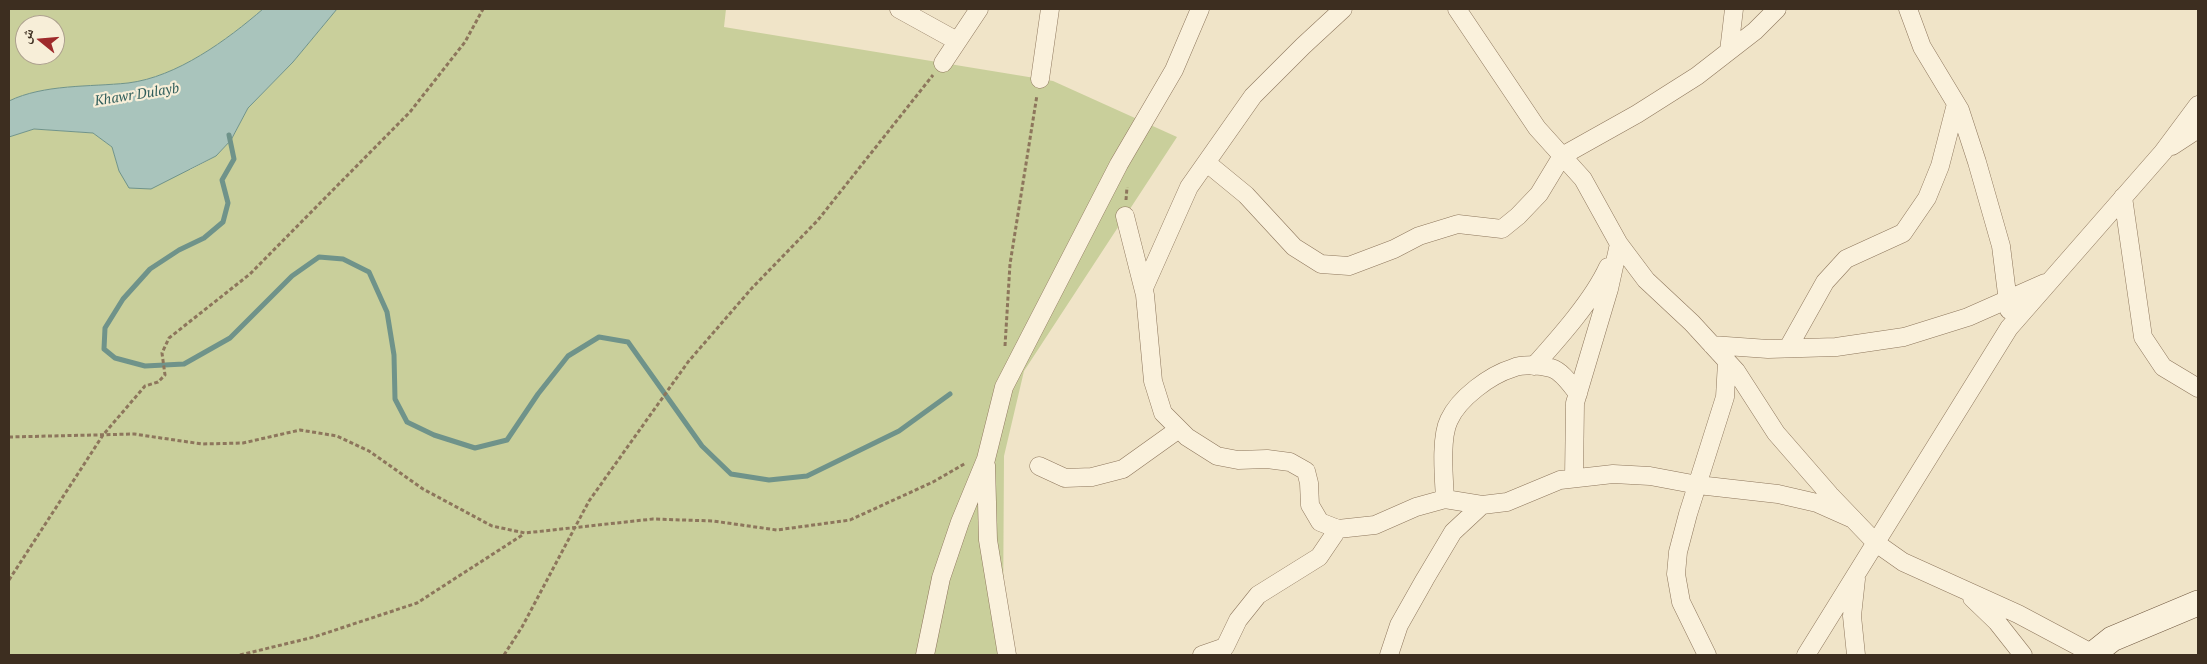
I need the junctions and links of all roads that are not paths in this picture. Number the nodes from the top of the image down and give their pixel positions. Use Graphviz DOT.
graph roads {
  1 [pos="899,9"];
  2 [pos="979,9"];
  3 [pos="1050,9"];
  4 [pos="1200,9"];
  5 [pos="1343,9"];
  6 [pos="1457,9"];
  7 [pos="1734,9"];
  8 [pos="1776,9"];
  9 [pos="1908,9"];
  10 [pos="958,41"];
  11 [pos="1729,51"];
  12 [pos="943,63"];
  13 [pos="1040,79"];
  14 [pos="1956,104"];
  15 [pos="2198,105"];
  16 [pos="2198,129"];
  17 [pos="2163,152"];
  18 [pos="1562,156"];
  19 [pos="1207,163"];
  20 [pos="2123,197"];
  21 [pos="1125,216"];
  22 [pos="1618,244"];
  23 [pos="2049,281"];
  24 [pos="1144,288"];
  25 [pos="2010,299"];
  26 [pos="2009,328"];
  27 [pos="1712,345"];
  28 [pos="1788,348"];
  29 [pos="1727,362"];
  30 [pos="1534,366"];
  31 [pos="2198,388"];
  32 [pos="1578,394"];
  33 [pos="1180,429"];
  34 [pos="987,455"];
  35 [pos="1039,466"];
  36 [pos="1574,478"];
  37 [pos="1698,486"];
  38 [pos="1445,500"];
  39 [pos="1482,505"];
  40 [pos="1853,519"];
  41 [pos="1338,529"];
  42 [pos="1876,543"];
  43 [pos="1856,576"];
  44 [pos="1963,589"];
  45 [pos="2198,603"];
  46 [pos="1225,651"];
  47 [pos="925,655"];
  48 [pos="1007,655"];
  49 [pos="1202,655"];
  50 [pos="1389,655"];
  51 [pos="1707,655"];
  52 [pos="1806,655"];
  53 [pos="1856,655"];
  54 [pos="2023,655"];
  55 [pos="2093,655"];
  1 -- 10 [label="street"];
  2 -- 10 [label="street"];
  3 -- 13 [label="street"];
  4 -- 34 [label="street"];
  5 -- 19 [label="street"];
  6 -- 18 [label="street"];
  7 -- 11 [label="street"];
  8 -- 11 [label="street"];
  9 -- 14 [label="street"];
  10 -- 12 [label="street"];
  11 -- 18 [label="street"];
  14 -- 25 [label="street"];
  14 -- 28 [label="street"];
  15 -- 17 [label="street"];
  16 -- 17 [label="street"];
  17 -- 20 [label="street"];
  18 -- 19 [label="street"];
  18 -- 22 [label="street"];
  19 -- 24 [label="street"];
  20 -- 23 [label="street"];
  20 -- 31 [label="street"];
  21 -- 24 [label="street"];
  22 -- 27 [label="street"];
  22 -- 30 [label="street"];
  22 -- 32 [label="street"];
  23 -- 25 [label="street"];
  23 -- 26 [label="street"];
  24 -- 33 [label="street"];
  25 -- 26 [label="street"];
  25 -- 28 [label="street"];
  26 -- 42 [label="street"];
  27 -- 28 [label="street"];
  27 -- 29 [label="street"];
  29 -- 37 [label="street"];
  29 -- 40 [label="street"];
  30 -- 32 [label="street"];
  30 -- 38 [label="street"];
  32 -- 36 [label="street"];
  33 -- 35 [label="street"];
  33 -- 41 [label="street"];
  34 -- 47 [label="street"];
  34 -- 48 [label="street"];
  36 -- 37 [label="street"];
  36 -- 39 [label="street"];
  37 -- 40 [label="street"];
  37 -- 51 [label="street"];
  38 -- 39 [label="street"];
  38 -- 41 [label="street"];
  39 -- 50 [label="street"];
  40 -- 42 [label="street"];
  41 -- 46 [label="street"];
  42 -- 43 [label="street"];
  42 -- 44 [label="street"];
  43 -- 52 [label="street"];
  43 -- 53 [label="street"];
  44 -- 54 [label="street"];
  44 -- 55 [label="street"];
  45 -- 55 [label="street"];
  46 -- 49 [label="street"];
}
